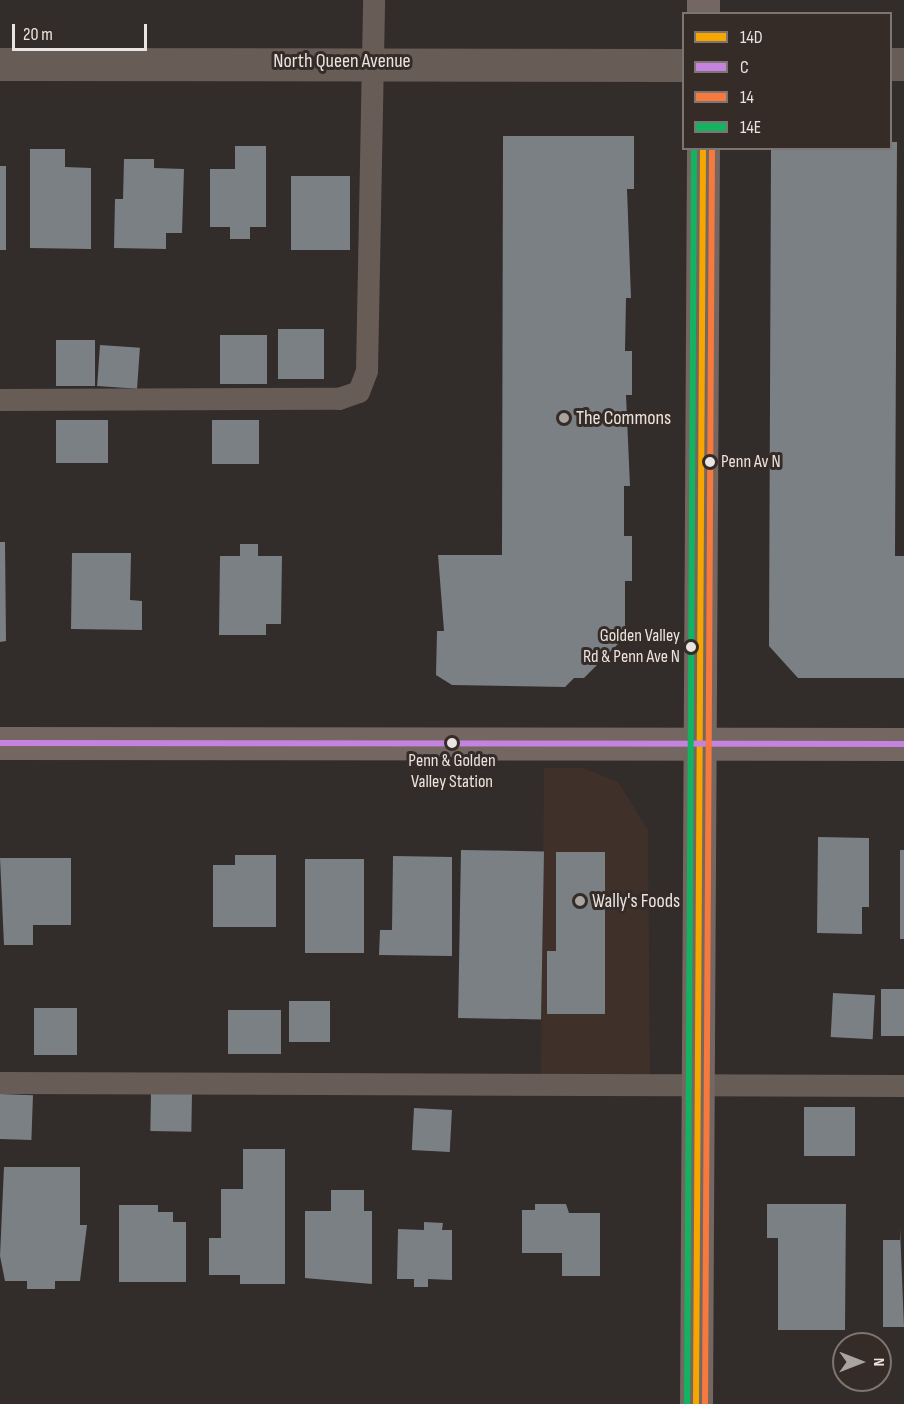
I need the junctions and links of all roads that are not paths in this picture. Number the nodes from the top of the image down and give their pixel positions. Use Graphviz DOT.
graph roads {
  1 [pos="374,0"];
  2 [pos="374,60"];
  3 [pos="0,64"];
  4 [pos="682,65"];
  5 [pos="703,150"];
  6 [pos="0,400"];
  7 [pos="0,743"];
  8 [pos="701,743"];
  9 [pos="904,744"];
  10 [pos="0,1083"];
  11 [pos="699,1086"];
  12 [pos="904,1086"];
  13 [pos="696,1404"];
  1 -- 2 [label="lane"];
  2 -- 3 [label="street, North Queen Avenue"];
  2 -- 4 [label="street, North Queen Avenue"];
  2 -- 6 [label="lane"];
  5 -- 8 [label="street"];
  7 -- 8 [label="street"];
  8 -- 9 [label="street"];
  8 -- 11 [label="street"];
  10 -- 11 [label="lane"];
  11 -- 12 [label="lane"];
  11 -- 13 [label="street"];
}
